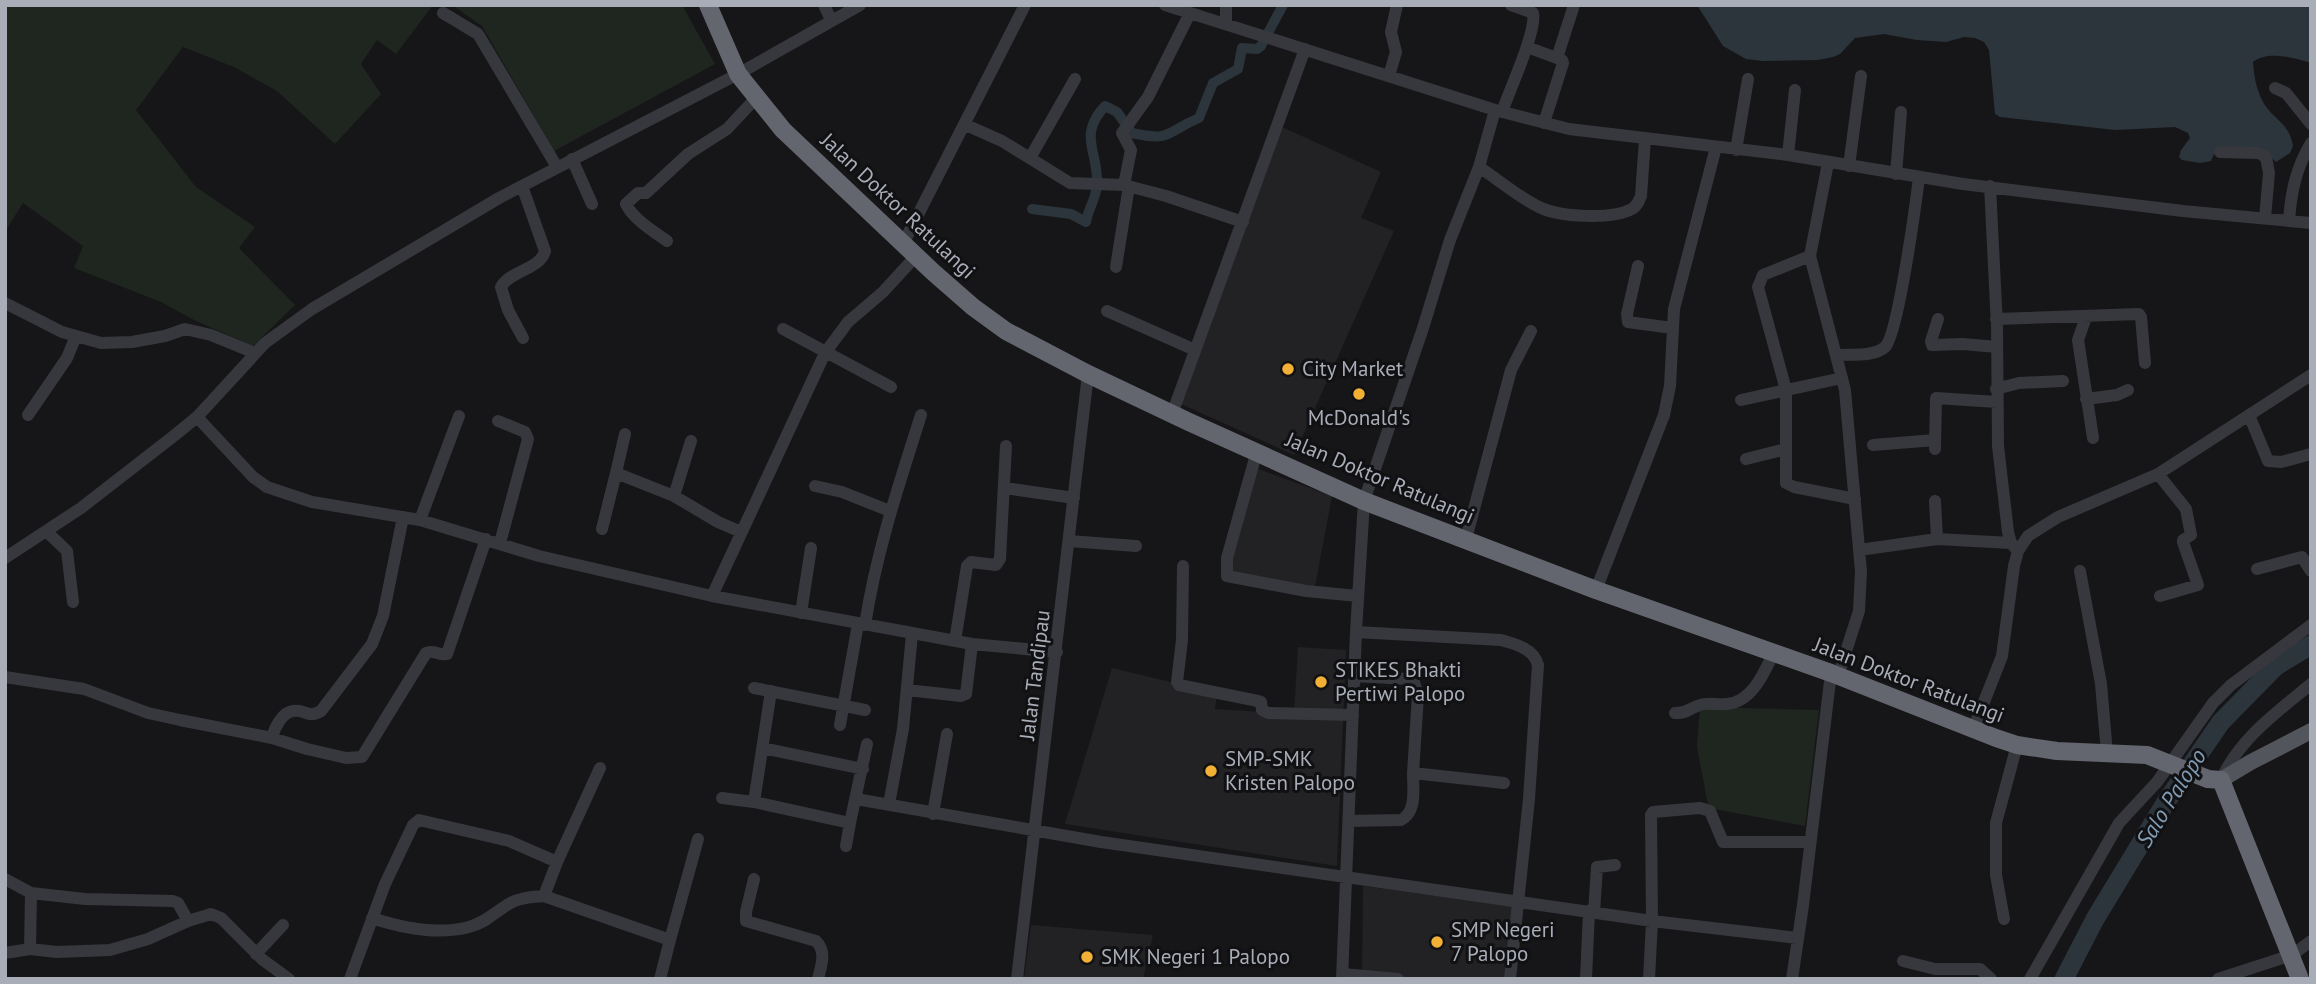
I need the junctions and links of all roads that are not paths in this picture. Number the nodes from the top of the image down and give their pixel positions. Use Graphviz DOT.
graph roads {
  1 [pos="708,5"];
  2 [pos="824,5"];
  3 [pos="860,5"];
  4 [pos="1025,5"];
  5 [pos="1165,5"];
  6 [pos="1226,5"];
  7 [pos="1397,5"];
  8 [pos="1511,5"];
  9 [pos="1574,5"];
  10 [pos="443,13"];
  11 [pos="1190,13"];
  12 [pos="831,20"];
  13 [pos="1226,24"];
  14 [pos="1527,47"];
  15 [pos="1305,49"];
  16 [pos="1557,58"];
  17 [pos="738,74"];
  18 [pos="1389,76"];
  19 [pos="1861,76"];
  20 [pos="1075,79"];
  21 [pos="1748,79"];
  22 [pos="2275,88"];
  23 [pos="1795,90"];
  24 [pos="756,99"];
  25 [pos="1498,111"];
  26 [pos="1901,112"];
  27 [pos="1544,123"];
  28 [pos="2311,124"];
  29 [pos="966,125"];
  30 [pos="1645,139"];
  31 [pos="2311,143"];
  32 [pos="1716,147"];
  33 [pos="1736,150"];
  34 [pos="2220,152"];
  35 [pos="1787,155"];
  36 [pos="1030,158"];
  37 [pos="572,159"];
  38 [pos="1828,163"];
  39 [pos="1849,166"];
  40 [pos="557,167"];
  41 [pos="1479,167"];
  42 [pos="1896,174"];
  43 [pos="1919,177"];
  44 [pos="1127,185"];
  45 [pos="522,186"];
  46 [pos="1990,186"];
  47 [pos="592,204"];
  48 [pos="2265,219"];
  49 [pos="2289,221"];
  50 [pos="1243,222"];
  51 [pos="2311,222"];
  52 [pos="667,241"];
  53 [pos="909,250"];
  54 [pos="1810,256"];
  55 [pos="1638,266"];
  56 [pos="1116,267"];
  57 [pos="5,303"];
  58 [pos="1107,311"];
  59 [pos="2086,317"];
  60 [pos="1938,319"];
  61 [pos="1996,319"];
  62 [pos="1672,328"];
  63 [pos="783,329"];
  64 [pos="1531,331"];
  65 [pos="76,337"];
  66 [pos="523,338"];
  67 [pos="1997,347"];
  68 [pos="1195,350"];
  69 [pos="254,353"];
  70 [pos="825,353"];
  71 [pos="1837,355"];
  72 [pos="2145,363"];
  73 [pos="1088,374"];
  74 [pos="2311,375"];
  75 [pos="1842,378"];
  76 [pos="2063,381"];
  77 [pos="891,387"];
  78 [pos="1786,390"];
  79 [pos="2128,390"];
  80 [pos="1996,395"];
  81 [pos="1741,400"];
  82 [pos="2086,400"];
  83 [pos="1172,414"];
  84 [pos="28,415"];
  85 [pos="922,415"];
  86 [pos="2249,415"];
  87 [pos="459,416"];
  88 [pos="197,417"];
  89 [pos="498,421"];
  90 [pos="625,435"];
  91 [pos="2093,438"];
  92 [pos="691,441"];
  93 [pos="1873,445"];
  94 [pos="1006,446"];
  95 [pos="1786,449"];
  96 [pos="1257,451"];
  97 [pos="2311,454"];
  98 [pos="1746,459"];
  99 [pos="616,473"];
  100 [pos="2158,474"];
  101 [pos="815,486"];
  102 [pos="1005,488"];
  103 [pos="674,496"];
  104 [pos="1074,498"];
  105 [pos="1855,499"];
  106 [pos="1364,500"];
  107 [pos="1935,501"];
  108 [pos="890,511"];
  109 [pos="403,517"];
  110 [pos="420,520"];
  111 [pos="602,529"];
  112 [pos="47,532"];
  113 [pos="741,532"];
  114 [pos="486,539"];
  115 [pos="1466,539"];
  116 [pos="1937,539"];
  117 [pos="1069,541"];
  118 [pos="500,543"];
  119 [pos="1136,546"];
  120 [pos="2014,547"];
  121 [pos="811,548"];
  122 [pos="1859,550"];
  123 [pos="5,558"];
  124 [pos="1183,566"];
  125 [pos="2257,569"];
  126 [pos="2080,571"];
  127 [pos="2311,571"];
  128 [pos="1596,590"];
  129 [pos="712,596"];
  130 [pos="1359,596"];
  131 [pos="2160,596"];
  132 [pos="73,602"];
  133 [pos="801,613"];
  134 [pos="862,624"];
  135 [pos="2311,625"];
  136 [pos="1356,632"];
  137 [pos="912,634"];
  138 [pos="955,641"];
  139 [pos="972,644"];
  140 [pos="1057,652"];
  141 [pos="1773,653"];
  142 [pos="1834,674"];
  143 [pos="1355,676"];
  144 [pos="5,677"];
  145 [pos="2311,684"];
  146 [pos="754,688"];
  147 [pos="906,690"];
  148 [pos="771,691"];
  149 [pos="843,705"];
  150 [pos="865,710"];
  151 [pos="1675,713"];
  152 [pos="1353,715"];
  153 [pos="840,725"];
  154 [pos="1973,730"];
  155 [pos="2311,732"];
  156 [pos="947,734"];
  157 [pos="272,738"];
  158 [pos="867,744"];
  159 [pos="2017,745"];
  160 [pos="763,748"];
  161 [pos="2107,752"];
  162 [pos="2172,763"];
  163 [pos="600,768"];
  164 [pos="863,769"];
  165 [pos="1413,773"];
  166 [pos="2215,780"];
  167 [pos="1504,783"];
  168 [pos="722,798"];
  169 [pos="856,799"];
  170 [pos="754,802"];
  171 [pos="888,804"];
  172 [pos="933,814"];
  173 [pos="1349,821"];
  174 [pos="850,823"];
  175 [pos="1036,831"];
  176 [pos="698,839"];
  177 [pos="1810,842"];
  178 [pos="846,846"];
  179 [pos="557,862"];
  180 [pos="1615,865"];
  181 [pos="1346,877"];
  182 [pos="5,879"];
  183 [pos="754,879"];
  184 [pos="31,893"];
  185 [pos="544,896"];
  186 [pos="1517,902"];
  187 [pos="1592,912"];
  188 [pos="372,918"];
  189 [pos="2004,919"];
  190 [pos="188,921"];
  191 [pos="1652,921"];
  192 [pos="284,925"];
  193 [pos="1798,938"];
  194 [pos="670,940"];
  195 [pos="2311,942"];
  196 [pos="30,949"];
  197 [pos="5,953"];
  198 [pos="256,954"];
  199 [pos="2292,955"];
  200 [pos="1903,961"];
  201 [pos="1343,976"];
  202 [pos="289,979"];
  203 [pos="351,979"];
  204 [pos="660,979"];
  205 [pos="818,979"];
  206 [pos="1017,979"];
  207 [pos="1398,979"];
  208 [pos="1510,979"];
  209 [pos="1586,979"];
  210 [pos="1649,979"];
  211 [pos="1792,979"];
  212 [pos="1991,979"];
  213 [pos="2030,979"];
  214 [pos="2218,979"];
  215 [pos="2300,979"];
  1 -- 17 [label="highway, Jalan Doktor Ratulangi"];
  2 -- 12 [label="street"];
  3 -- 12 [label="street"];
  4 -- 29 [label="street"];
  5 -- 11 [label="street"];
  6 -- 13 [label="street"];
  7 -- 18 [label="street"];
  8 -- 14 [label="street"];
  9 -- 16 [label="street"];
  10 -- 40 [label="street"];
  11 -- 13 [label="street"];
  11 -- 44 [label="street"];
  12 -- 17 [label="street"];
  13 -- 15 [label="street"];
  14 -- 16 [label="street"];
  14 -- 25 [label="street"];
  15 -- 18 [label="street"];
  15 -- 50 [label="street"];
  16 -- 27 [label="street"];
  17 -- 24 [label="highway, Jalan Doktor Ratulangi"];
  17 -- 37 [label="street"];
  18 -- 25 [label="street"];
  19 -- 39 [label="street"];
  20 -- 36 [label="street"];
  21 -- 33 [label="street"];
  22 -- 28 [label="street"];
  23 -- 35 [label="street"];
  24 -- 52 [label="street"];
  24 -- 53 [label="highway, Jalan Doktor Ratulangi"];
  25 -- 27 [label="street"];
  25 -- 41 [label="street"];
  26 -- 42 [label="street"];
  27 -- 30 [label="street"];
  29 -- 36 [label="street"];
  29 -- 53 [label="street"];
  30 -- 32 [label="street"];
  30 -- 41 [label="street"];
  31 -- 49 [label="street"];
  32 -- 33 [label="street"];
  32 -- 62 [label="street"];
  33 -- 35 [label="street"];
  34 -- 48 [label="street"];
  35 -- 38 [label="street"];
  36 -- 44 [label="street"];
  37 -- 40 [label="street"];
  37 -- 47 [label="street"];
  38 -- 39 [label="street"];
  38 -- 54 [label="street"];
  39 -- 42 [label="street"];
  40 -- 45 [label="street"];
  41 -- 106 [label="street"];
  42 -- 43 [label="street"];
  43 -- 46 [label="street"];
  43 -- 71 [label="street"];
  44 -- 50 [label="street"];
  44 -- 56 [label="street"];
  45 -- 66 [label="street"];
  45 -- 69 [label="street"];
  46 -- 48 [label="street"];
  46 -- 61 [label="street"];
  48 -- 49 [label="street"];
  49 -- 51 [label="street"];
  50 -- 68 [label="street"];
  53 -- 70 [label="street"];
  53 -- 73 [label="highway, Jalan Doktor Ratulangi"];
  54 -- 71 [label="street"];
  54 -- 78 [label="street"];
  55 -- 62 [label="street"];
  57 -- 65 [label="street"];
  58 -- 68 [label="street"];
  59 -- 61 [label="street"];
  59 -- 72 [label="street"];
  59 -- 82 [label="street"];
  60 -- 67 [label="street"];
  61 -- 67 [label="street"];
  62 -- 128 [label="street"];
  63 -- 70 [label="street"];
  64 -- 115 [label="street"];
  65 -- 69 [label="street"];
  65 -- 84 [label="street"];
  67 -- 80 [label="street"];
  68 -- 83 [label="street"];
  69 -- 88 [label="street"];
  70 -- 77 [label="street"];
  70 -- 113 [label="street"];
  71 -- 75 [label="street"];
  73 -- 83 [label="highway, Jalan Doktor Ratulangi"];
  73 -- 104 [label="street, Jalan Tandipau"];
  74 -- 86 [label="street"];
  75 -- 78 [label="street"];
  75 -- 105 [label="street"];
  76 -- 80 [label="street"];
  78 -- 81 [label="street"];
  78 -- 95 [label="street"];
  79 -- 82 [label="street"];
  80 -- 93 [label="street"];
  80 -- 120 [label="street"];
  82 -- 91 [label="street"];
  83 -- 96 [label="highway, Jalan Doktor Ratulangi"];
  85 -- 108 [label="street"];
  86 -- 97 [label="street"];
  86 -- 100 [label="street"];
  87 -- 110 [label="street"];
  88 -- 109 [label="street"];
  88 -- 112 [label="street"];
  89 -- 118 [label="street"];
  90 -- 99 [label="street"];
  92 -- 103 [label="street"];
  94 -- 102 [label="street"];
  95 -- 98 [label="street"];
  95 -- 105 [label="street"];
  96 -- 106 [label="highway, Jalan Doktor Ratulangi"];
  96 -- 130 [label="street"];
  99 -- 103 [label="street"];
  99 -- 111 [label="street"];
  100 -- 120 [label="street"];
  100 -- 131 [label="street"];
  101 -- 108 [label="street"];
  102 -- 104 [label="street"];
  102 -- 138 [label="street"];
  103 -- 113 [label="street"];
  104 -- 117 [label="street, Jalan Tandipau"];
  105 -- 122 [label="street"];
  106 -- 115 [label="highway, Jalan Doktor Ratulangi"];
  106 -- 130 [label="street"];
  107 -- 116 [label="street"];
  108 -- 134 [label="street"];
  109 -- 110 [label="street"];
  109 -- 157 [label="street"];
  110 -- 114 [label="street"];
  112 -- 123 [label="street"];
  112 -- 132 [label="street"];
  113 -- 129 [label="street"];
  114 -- 118 [label="street"];
  114 -- 157 [label="street"];
  115 -- 128 [label="highway, Jalan Doktor Ratulangi"];
  116 -- 120 [label="street"];
  116 -- 122 [label="street"];
  117 -- 119 [label="street"];
  117 -- 140 [label="street, Jalan Tandipau"];
  118 -- 129 [label="street"];
  120 -- 154 [label="street"];
  121 -- 133 [label="street"];
  122 -- 142 [label="street"];
  124 -- 152 [label="street"];
  125 -- 127 [label="street"];
  126 -- 161 [label="street"];
  128 -- 141 [label="highway, Jalan Doktor Ratulangi"];
  129 -- 133 [label="street"];
  130 -- 136 [label="street"];
  133 -- 134 [label="street"];
  134 -- 137 [label="street"];
  134 -- 149 [label="street"];
  135 -- 162 [label="street"];
  136 -- 143 [label="street"];
  136 -- 186 [label="street"];
  137 -- 138 [label="street"];
  137 -- 147 [label="street"];
  138 -- 139 [label="street"];
  139 -- 140 [label="street"];
  139 -- 147 [label="street"];
  140 -- 175 [label="street, Jalan Tandipau"];
  141 -- 142 [label="highway, Jalan Doktor Ratulangi"];
  141 -- 151 [label="street"];
  142 -- 154 [label="highway, Jalan Doktor Ratulangi"];
  142 -- 177 [label="street"];
  143 -- 152 [label="street"];
  143 -- 165 [label="street"];
  144 -- 157 [label="street"];
  145 -- 166 [label="street"];
  146 -- 148 [label="street"];
  147 -- 171 [label="street"];
  148 -- 149 [label="street"];
  148 -- 160 [label="street"];
  149 -- 150 [label="street"];
  149 -- 153 [label="street"];
  152 -- 173 [label="street"];
  154 -- 159 [label="highway, Jalan Doktor Ratulangi"];
  155 -- 166 [label="main road"];
  156 -- 172 [label="street"];
  158 -- 164 [label="street"];
  159 -- 161 [label="highway, Jalan Doktor Ratulangi"];
  159 -- 189 [label="street"];
  160 -- 164 [label="street"];
  160 -- 170 [label="street"];
  161 -- 162 [label="highway, Jalan Doktor Ratulangi"];
  162 -- 166 [label="highway, Jalan Doktor Ratulangi"];
  162 -- 213 [label="street"];
  163 -- 179 [label="street"];
  164 -- 169 [label="street"];
  165 -- 167 [label="street"];
  165 -- 173 [label="street"];
  166 -- 199 [label="highway"];
  168 -- 170 [label="street"];
  169 -- 171 [label="street"];
  169 -- 174 [label="street"];
  170 -- 174 [label="street"];
  171 -- 172 [label="street"];
  172 -- 175 [label="street"];
  173 -- 181 [label="street"];
  174 -- 178 [label="street"];
  175 -- 181 [label="street"];
  175 -- 206 [label="street, Jalan Tandipau"];
  176 -- 194 [label="street"];
  177 -- 191 [label="street"];
  177 -- 193 [label="street"];
  179 -- 185 [label="street"];
  179 -- 188 [label="street"];
  180 -- 187 [label="street"];
  181 -- 186 [label="street"];
  181 -- 201 [label="street"];
  182 -- 184 [label="street"];
  183 -- 205 [label="street"];
  184 -- 190 [label="street"];
  184 -- 196 [label="street"];
  185 -- 188 [label="street"];
  185 -- 194 [label="street"];
  186 -- 187 [label="street"];
  186 -- 208 [label="street"];
  187 -- 191 [label="street"];
  187 -- 209 [label="street"];
  188 -- 203 [label="street"];
  190 -- 196 [label="street"];
  190 -- 198 [label="street"];
  191 -- 193 [label="street"];
  191 -- 210 [label="street"];
  192 -- 198 [label="street"];
  193 -- 211 [label="street"];
  194 -- 204 [label="street"];
  195 -- 199 [label="street"];
  196 -- 197 [label="street"];
  198 -- 202 [label="street"];
  199 -- 214 [label="street"];
  199 -- 215 [label="highway"];
  200 -- 212 [label="street"];
  201 -- 207 [label="street"];
}
